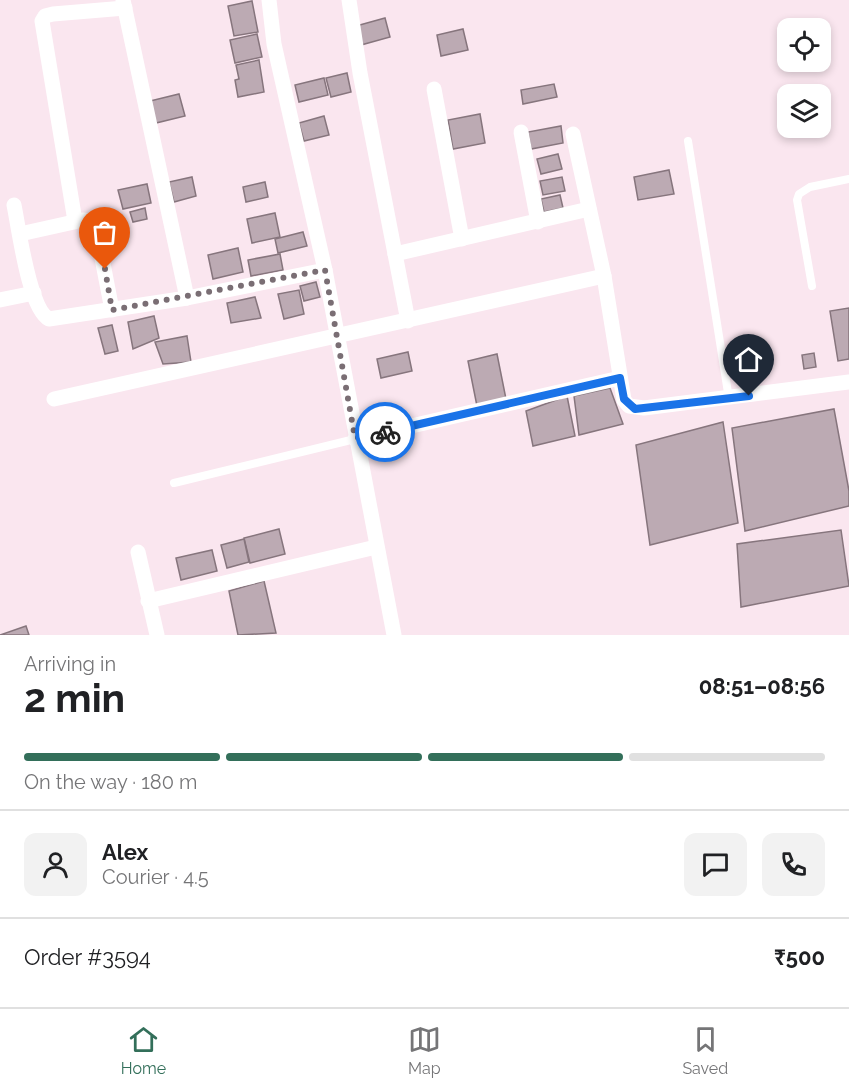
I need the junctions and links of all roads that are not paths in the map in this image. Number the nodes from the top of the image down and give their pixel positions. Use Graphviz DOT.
graph roads {
  1 [pos="269,0"];
  2 [pos="349,0"];
  3 [pos="124,4"];
  4 [pos="434,89"];
  5 [pos="521,132"];
  6 [pos="573,134"];
  7 [pos="688,141"];
  8 [pos="849,179"];
  9 [pos="14,205"];
  10 [pos="589,209"];
  11 [pos="75,221"];
  12 [pos="538,222"];
  13 [pos="20,234"];
  14 [pos="462,239"];
  15 [pos="395,254"];
  16 [pos="325,270"];
  17 [pos="604,276"];
  18 [pos="812,286"];
  19 [pos="34,294"];
  20 [pos="187,298"];
  21 [pos="0,300"];
  22 [pos="112,310"];
  23 [pos="408,321"];
  24 [pos="337,337"];
  25 [pos="620,378"];
  26 [pos="849,382"];
  27 [pos="54,399"];
  28 [pos="729,399"];
  29 [pos="355,438"];
  30 [pos="174,483"];
  31 [pos="376,547"];
  32 [pos="138,552"];
  33 [pos="148,601"];
  34 [pos="157,635"];
  35 [pos="394,635"];
  1 -- 16 [label="street"];
  2 -- 15 [label="street"];
  3 -- 11 [label="street"];
  3 -- 20 [label="street"];
  4 -- 14 [label="street"];
  5 -- 12 [label="street"];
  6 -- 10 [label="street"];
  7 -- 28 [label="lane"];
  8 -- 18 [label="lane"];
  9 -- 13 [label="street"];
  10 -- 12 [label="street"];
  10 -- 17 [label="street"];
  11 -- 13 [label="street"];
  11 -- 22 [label="street"];
  12 -- 14 [label="street"];
  13 -- 19 [label="street"];
  14 -- 15 [label="street"];
  15 -- 23 [label="street"];
  16 -- 20 [label="street"];
  16 -- 24 [label="street"];
  17 -- 23 [label="street"];
  17 -- 25 [label="street"];
  19 -- 21 [label="street"];
  19 -- 22 [label="street"];
  20 -- 22 [label="street"];
  23 -- 24 [label="street"];
  24 -- 27 [label="street"];
  24 -- 29 [label="street"];
  25 -- 28 [label="street"];
  25 -- 29 [label="street"];
  26 -- 28 [label="street"];
  29 -- 30 [label="lane"];
  29 -- 31 [label="street"];
  31 -- 33 [label="street"];
  31 -- 35 [label="street"];
  32 -- 33 [label="street"];
  33 -- 34 [label="street"];
}
